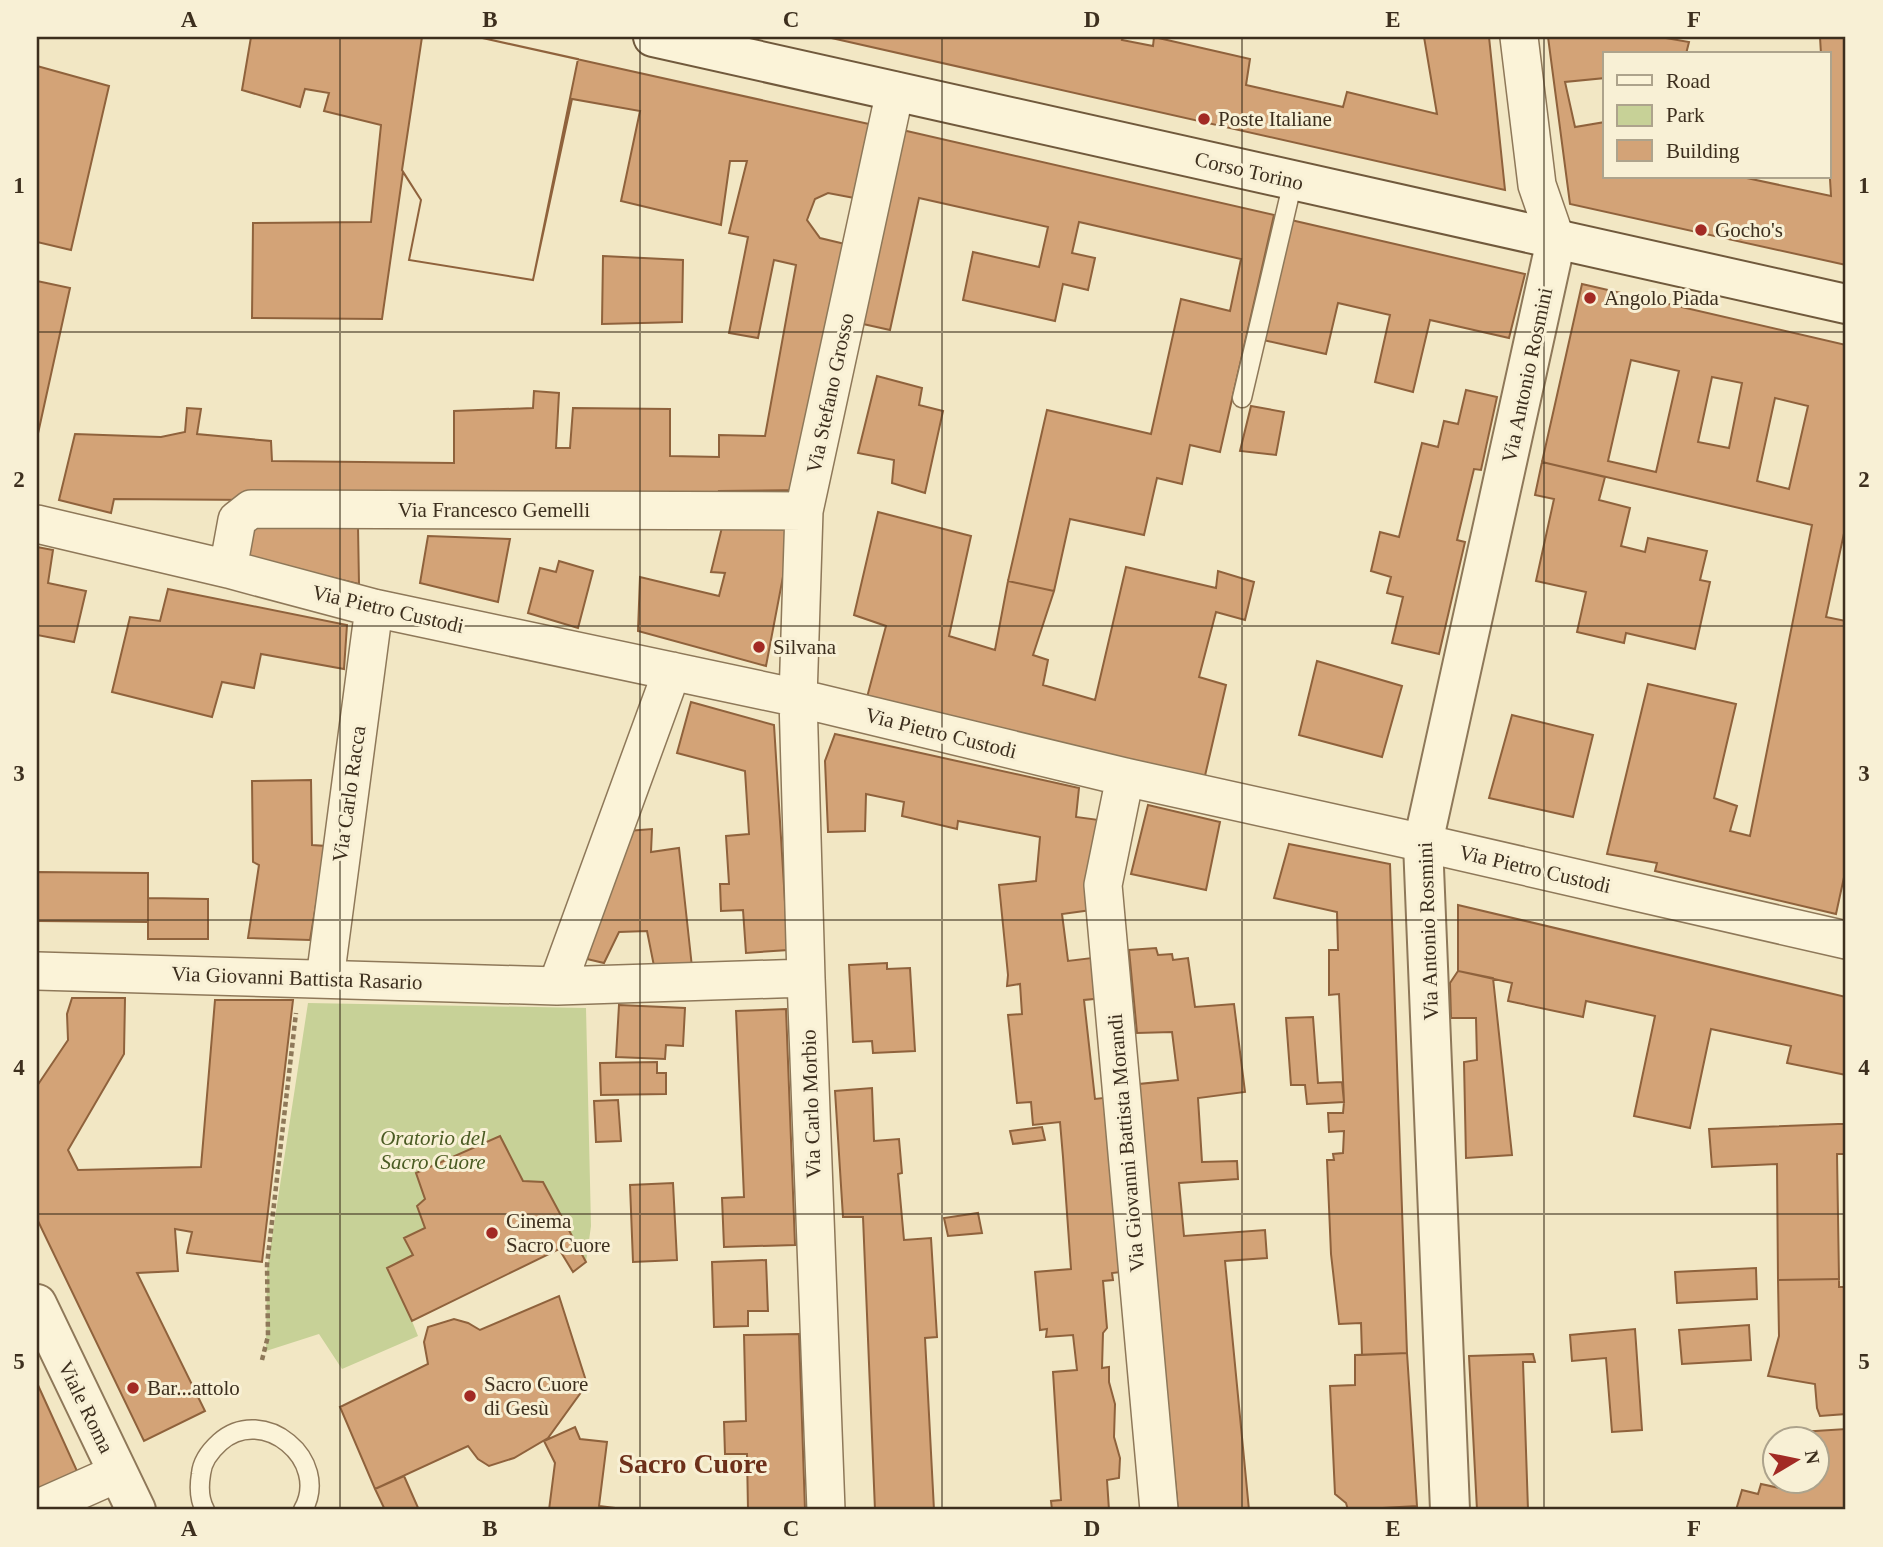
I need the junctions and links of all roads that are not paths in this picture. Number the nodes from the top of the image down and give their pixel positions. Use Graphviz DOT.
graph roads {
  1 [pos="653,37"];
  2 [pos="1519,37"];
  3 [pos="895,92"];
  4 [pos="1293,181"];
  5 [pos="1556,240"];
  6 [pos="1846,304"];
  7 [pos="1242,398"];
  8 [pos="804,511"];
  9 [pos="37,524"];
  10 [pos="228,569"];
  11 [pos="374,608"];
  12 [pos="672,671"];
  13 [pos="798,698"];
  14 [pos="1125,777"];
  15 [pos="1423,843"];
  16 [pos="1846,940"];
  17 [pos="37,971"];
  18 [pos="806,978"];
  19 [pos="325,979"];
  20 [pos="557,986"];
  21 [pos="37,1304"];
  22 [pos="118,1473"];
  23 [pos="37,1509"];
  24 [pos="136,1510"];
  25 [pos="205,1510"];
  26 [pos="303,1510"];
  27 [pos="826,1510"];
  28 [pos="1159,1510"];
  29 [pos="1450,1510"];
  1 -- 3 [label="street, Corso Torino"];
  2 -- 5 [label="street"];
  3 -- 4 [label="street, Corso Torino"];
  3 -- 8 [label="street, Via Stefano Grosso"];
  4 -- 5 [label="street, Corso Torino"];
  4 -- 7 [label="lane"];
  5 -- 6 [label="street, Corso Torino"];
  5 -- 15 [label="street, Via Antonio Rosmini"];
  8 -- 10 [label="street, Via Francesco Gemelli"];
  8 -- 13 [label="street, Via Stefano Grosso"];
  9 -- 10 [label="street, Via Pietro Custodi"];
  10 -- 11 [label="street, Via Pietro Custodi"];
  11 -- 12 [label="street, Via Pietro Custodi"];
  11 -- 19 [label="street, Via Carlo Racca"];
  12 -- 13 [label="street, Via Pietro Custodi"];
  12 -- 20 [label="street"];
  13 -- 14 [label="street, Via Pietro Custodi"];
  13 -- 18 [label="street, Via Carlo Morbio"];
  14 -- 15 [label="street, Via Pietro Custodi"];
  14 -- 28 [label="street, Via Giovanni Battista Morandi"];
  15 -- 16 [label="street, Via Pietro Custodi"];
  15 -- 29 [label="street, Via Antonio Rosmini"];
  17 -- 19 [label="street, Via Giovanni Battista Rasario"];
  18 -- 20 [label="street, Via Giovanni Battista Rasario"];
  18 -- 27 [label="street, Via Carlo Morbio"];
  19 -- 20 [label="street, Via Giovanni Battista Rasario"];
  21 -- 22 [label="street, Viale Roma"];
  22 -- 23 [label="street"];
  22 -- 24 [label="street, Viale Roma"];
  25 -- 26 [label="lane"];
}
